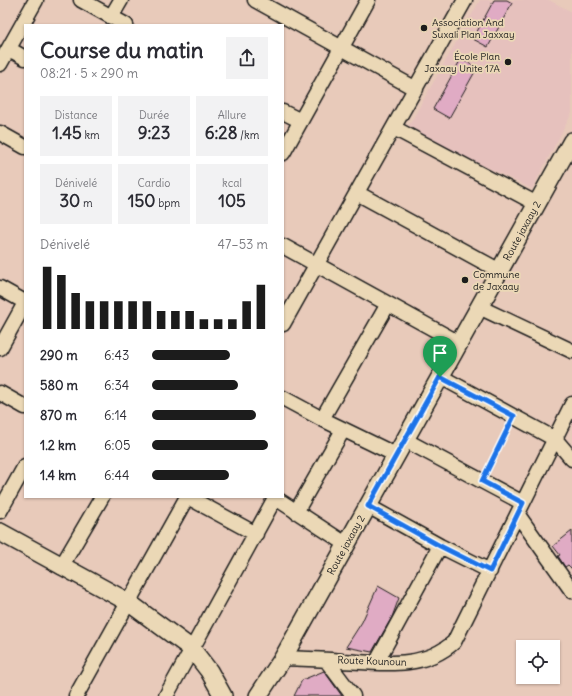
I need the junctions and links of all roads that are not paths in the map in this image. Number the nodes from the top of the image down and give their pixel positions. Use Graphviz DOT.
graph roads {
  1 [pos="36,0"];
  2 [pos="81,0"];
  3 [pos="121,0"];
  4 [pos="255,0"];
  5 [pos="368,0"];
  6 [pos="465,0"];
  7 [pos="271,4"];
  8 [pos="111,17"];
  9 [pos="124,24"];
  10 [pos="341,47"];
  11 [pos="9,49"];
  12 [pos="24,57"];
  13 [pos="0,64"];
  14 [pos="416,89"];
  15 [pos="284,113"];
  16 [pos="300,121"];
  17 [pos="394,128"];
  18 [pos="0,133"];
  19 [pos="572,141"];
  20 [pos="24,146"];
  21 [pos="284,151"];
  22 [pos="358,193"];
  23 [pos="537,204"];
  24 [pos="284,247"];
  25 [pos="317,265"];
  26 [pos="500,271"];
  27 [pos="0,288"];
  28 [pos="24,301"];
  29 [pos="24,304"];
  30 [pos="388,304"];
  31 [pos="479,308"];
  32 [pos="284,322"];
  33 [pos="459,343"];
  34 [pos="0,348"];
  35 [pos="572,351"];
  36 [pos="440,377"];
  37 [pos="0,393"];
  38 [pos="284,399"];
  39 [pos="572,404"];
  40 [pos="24,406"];
  41 [pos="322,419"];
  42 [pos="343,430"];
  43 [pos="555,439"];
  44 [pos="405,440"];
  45 [pos="396,456"];
  46 [pos="572,459"];
  47 [pos="24,468"];
  48 [pos="101,498"];
  49 [pos="187,498"];
  50 [pos="190,498"];
  51 [pos="274,498"];
  52 [pos="275,498"];
  53 [pos="368,506"];
  54 [pos="520,509"];
  55 [pos="0,511"];
  56 [pos="296,512"];
  57 [pos="0,532"];
  58 [pos="256,534"];
  59 [pos="346,544"];
  60 [pos="440,546"];
  61 [pos="62,567"];
  62 [pos="490,571"];
  63 [pos="572,591"];
  64 [pos="128,602"];
  65 [pos="192,649"];
  66 [pos="283,658"];
  67 [pos="326,660"];
  68 [pos="376,663"];
  69 [pos="260,694"];
  70 [pos="76,696"];
  71 [pos="166,696"];
  72 [pos="223,696"];
  73 [pos="354,696"];
  1 -- 11 [label="street"];
  2 -- 8 [label="street"];
  3 -- 8 [label="street"];
  4 -- 7 [label="street"];
  5 -- 10 [label="street"];
  6 -- 14 [label="street"];
  7 -- 10 [label="street"];
  8 -- 9 [label="street"];
  10 -- 14 [label="street"];
  10 -- 16 [label="street"];
  11 -- 12 [label="street"];
  11 -- 13 [label="street"];
  14 -- 17 [label="street"];
  15 -- 16 [label="street"];
  16 -- 21 [label="street"];
  17 -- 22 [label="street"];
  17 -- 23 [label="street"];
  18 -- 20 [label="street"];
  19 -- 23 [label="street, Route jaxaay 2"];
  22 -- 25 [label="street"];
  22 -- 26 [label="street"];
  23 -- 26 [label="street, Route jaxaay 2"];
  24 -- 25 [label="street"];
  25 -- 30 [label="street"];
  25 -- 32 [label="street"];
  26 -- 31 [label="street, Route jaxaay 2"];
  27 -- 28 [label="street"];
  29 -- 34 [label="street"];
  30 -- 33 [label="street"];
  30 -- 41 [label="street"];
  31 -- 33 [label="street, Route jaxaay 2"];
  31 -- 35 [label="street"];
  33 -- 36 [label="street, Route jaxaay 2"];
  36 -- 43 [label="street"];
  36 -- 44 [label="street, Route jaxaay 2"];
  37 -- 40 [label="street"];
  38 -- 41 [label="street"];
  39 -- 43 [label="street, Route Kounoun"];
  41 -- 42 [label="street"];
  42 -- 45 [label="street"];
  42 -- 56 [label="street"];
  43 -- 46 [label="street"];
  43 -- 54 [label="street, Route Kounoun"];
  44 -- 45 [label="street, Route jaxaay 2"];
  44 -- 54 [label="street"];
  45 -- 53 [label="street, Route jaxaay 2"];
  47 -- 55 [label="street"];
  48 -- 61 [label="street"];
  49 -- 64 [label="street"];
  50 -- 58 [label="street"];
  51 -- 58 [label="street"];
  52 -- 56 [label="street"];
  53 -- 59 [label="street, Route jaxaay 2"];
  53 -- 60 [label="street"];
  54 -- 62 [label="street, Route Kounoun"];
  54 -- 63 [label="street"];
  56 -- 59 [label="street"];
  57 -- 61 [label="street"];
  58 -- 65 [label="street"];
  59 -- 66 [label="street, Route jaxaay 2"];
  60 -- 62 [label="street"];
  60 -- 68 [label="street"];
  61 -- 64 [label="street"];
  62 -- 68 [label="street, Route Kounoun"];
  64 -- 65 [label="street"];
  64 -- 70 [label="street"];
  65 -- 71 [label="street"];
  65 -- 72 [label="street"];
  66 -- 67 [label="street, Route Kounoun"];
  66 -- 69 [label="street, Route jaxaay 2"];
  67 -- 68 [label="street, Route Kounoun"];
  67 -- 73 [label="street"];
}
